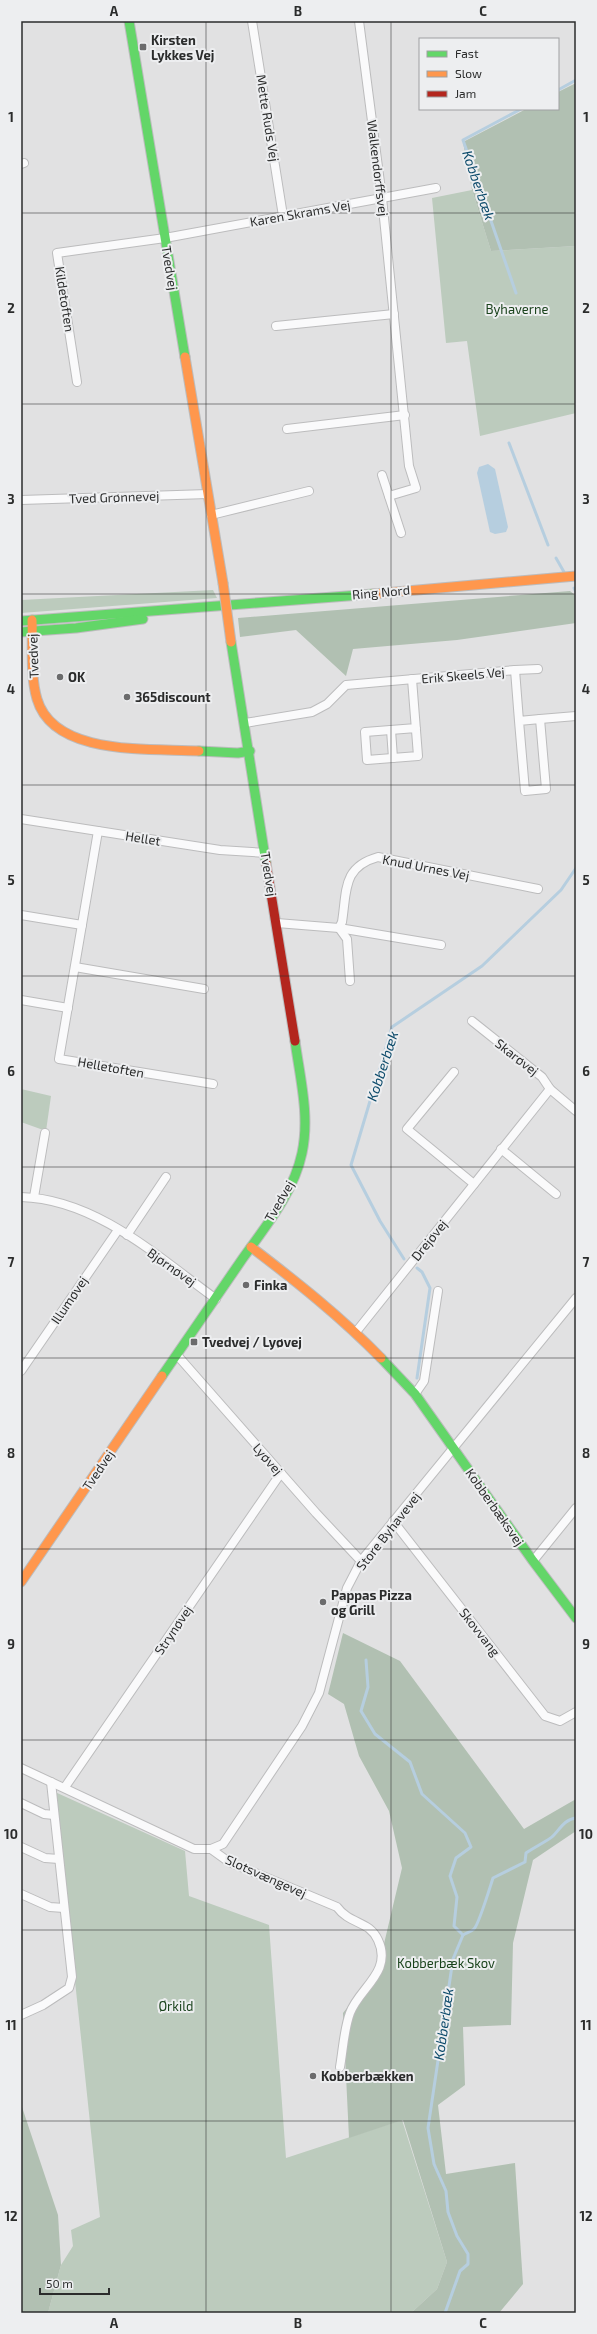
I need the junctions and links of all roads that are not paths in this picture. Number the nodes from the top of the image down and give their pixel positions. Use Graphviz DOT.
graph roads {
  1 [pos="129,21"];
  2 [pos="252,21"];
  3 [pos="359,21"];
  4 [pos="436,188"];
  5 [pos="382,198"];
  6 [pos="283,216"];
  7 [pos="165,238"];
  8 [pos="394,314"];
  9 [pos="276,326"];
  10 [pos="77,382"];
  11 [pos="405,415"];
  12 [pos="287,429"];
  13 [pos="382,475"];
  14 [pos="309,491"];
  15 [pos="208,494"];
  16 [pos="388,496"];
  17 [pos="21,500"];
  18 [pos="211,515"];
  19 [pos="401,533"];
  20 [pos="576,576"];
  21 [pos="527,582"];
  22 [pos="576,583"];
  23 [pos="234,606"];
  24 [pos="32,620"];
  25 [pos="21,621"];
  26 [pos="21,632"];
  27 [pos="32,632"];
  28 [pos="538,669"];
  29 [pos="515,670"];
  30 [pos="412,679"];
  31 [pos="576,716"];
  32 [pos="540,719"];
  33 [pos="519,721"];
  34 [pos="245,723"];
  35 [pos="416,728"];
  36 [pos="391,730"];
  37 [pos="250,751"];
  38 [pos="393,758"];
  39 [pos="21,819"];
  40 [pos="98,831"];
  41 [pos="266,853"];
  42 [pos="538,889"];
  43 [pos="21,915"];
  44 [pos="277,923"];
  45 [pos="82,925"];
  46 [pos="339,928"];
  47 [pos="441,945"];
  48 [pos="75,967"];
  49 [pos="350,981"];
  50 [pos="204,989"];
  51 [pos="21,1000"];
  52 [pos="68,1008"];
  53 [pos="472,1021"];
  54 [pos="454,1072"];
  55 [pos="213,1084"];
  56 [pos="550,1089"];
  57 [pos="576,1111"];
  58 [pos="45,1133"];
  59 [pos="501,1149"];
  60 [pos="166,1177"];
  61 [pos="474,1184"];
  62 [pos="556,1194"];
  63 [pos="21,1197"];
  64 [pos="34,1197"];
  65 [pos="118,1230"];
  66 [pos="127,1235"];
  67 [pos="251,1247"];
  68 [pos="438,1291"];
  69 [pos="576,1298"];
  70 [pos="216,1299"];
  71 [pos="356,1332"];
  72 [pos="177,1355"];
  73 [pos="21,1371"];
  74 [pos="415,1394"];
  75 [pos="454,1448"];
  76 [pos="280,1473"];
  77 [pos="576,1508"];
  78 [pos="393,1521"];
  79 [pos="361,1561"];
  80 [pos="533,1561"];
  81 [pos="21,1582"];
  82 [pos="576,1618"];
  83 [pos="576,1712"];
  84 [pos="21,1768"];
  85 [pos="51,1782"];
  86 [pos="65,1787"];
  87 [pos="21,1803"];
  88 [pos="54,1815"];
  89 [pos="21,1848"];
  90 [pos="211,1849"];
  91 [pos="59,1859"];
  92 [pos="21,1894"];
  93 [pos="64,1908"];
  94 [pos="21,2015"];
  95 [pos="340,2067"];
  1 -- 7 [label="street, Tvedvej"];
  2 -- 6 [label="street, Mette Ruds Vej"];
  3 -- 5 [label="street, Walkendorffsvej"];
  4 -- 5 [label="street, Karen Skrams Vej"];
  5 -- 6 [label="street, Karen Skrams Vej"];
  5 -- 8 [label="street, Walkendorffsvej"];
  6 -- 7 [label="street, Karen Skrams Vej"];
  7 -- 10 [label="street, Kildetoften"];
  7 -- 15 [label="street, Tvedvej"];
  8 -- 9 [label="street"];
  8 -- 11 [label="street, Walkendorffsvej"];
  11 -- 12 [label="street"];
  11 -- 16 [label="street, Walkendorffsvej"];
  13 -- 16 [label="street"];
  14 -- 18 [label="street"];
  15 -- 17 [label="street, Tved Grønnevej"];
  15 -- 18 [label="street, Tvedvej"];
  16 -- 19 [label="street"];
  18 -- 34 [label="street, Tvedvej, bridge"];
  20 -- 21 [label="street, Ring Nord"];
  21 -- 22 [label="street, Ring Nord"];
  21 -- 23 [label="street, Ring Nord"];
  23 -- 24 [label="street, Ring Nord"];
  23 -- 27 [label="street, Ring Nord"];
  24 -- 25 [label="street, Ring Nord"];
  24 -- 27 [label="street, Tvedvej"];
  26 -- 27 [label="street, Ring Nord"];
  27 -- 37 [label="street, Tvedvej"];
  28 -- 29 [label="street, Erik Skeels Vej"];
  29 -- 30 [label="street, Erik Skeels Vej"];
  29 -- 33 [label="street, Erik Skeels Vej"];
  30 -- 34 [label="street, Erik Skeels Vej"];
  30 -- 35 [label="street, Erik Skeels Vej"];
  31 -- 32 [label="street"];
  32 -- 33 [label="street"];
  32 -- 33 [label="street, Erik Skeels Vej"];
  34 -- 37 [label="street, Tvedvej"];
  35 -- 36 [label="street, Erik Skeels Vej"];
  35 -- 38 [label="street, Erik Skeels Vej"];
  36 -- 38 [label="street"];
  36 -- 38 [label="street, Erik Skeels Vej"];
  37 -- 41 [label="street, Tvedvej"];
  39 -- 40 [label="street, Hellet"];
  40 -- 41 [label="street, Hellet"];
  40 -- 45 [label="street, Helletoften"];
  41 -- 44 [label="street, Tvedvej"];
  42 -- 46 [label="street, Knud Urnes Vej"];
  43 -- 45 [label="street"];
  44 -- 46 [label="street"];
  44 -- 67 [label="street, Tvedvej"];
  45 -- 48 [label="street, Helletoften"];
  46 -- 47 [label="street"];
  46 -- 49 [label="street"];
  48 -- 50 [label="street"];
  48 -- 52 [label="street, Helletoften"];
  51 -- 52 [label="street"];
  52 -- 55 [label="street, Helletoften"];
  53 -- 56 [label="street, Skarøvej"];
  54 -- 61 [label="street"];
  56 -- 57 [label="street, Skarøvej"];
  56 -- 59 [label="street, Drejøvej"];
  58 -- 64 [label="street"];
  59 -- 61 [label="street, Drejøvej"];
  59 -- 62 [label="street"];
  60 -- 66 [label="street"];
  61 -- 71 [label="street, Drejøvej"];
  63 -- 64 [label="street, Bjørnøvej"];
  64 -- 65 [label="street, Bjørnøvej"];
  65 -- 66 [label="street, Bjørnøvej"];
  65 -- 73 [label="street, Illumøvej"];
  66 -- 70 [label="street, Bjørnøvej"];
  67 -- 70 [label="street, Tvedvej"];
  67 -- 71 [label="street, Kobberbæksvej"];
  68 -- 74 [label="street"];
  69 -- 75 [label="street, Store Byhavevej"];
  70 -- 72 [label="street, Tvedvej"];
  71 -- 74 [label="street, Kobberbæksvej"];
  72 -- 76 [label="street, Lyøvej"];
  72 -- 81 [label="street, Tvedvej"];
  74 -- 75 [label="street, Kobberbæksvej"];
  75 -- 78 [label="street, Store Byhavevej"];
  75 -- 80 [label="street, Kobberbæksvej"];
  76 -- 79 [label="street, Lyøvej"];
  76 -- 86 [label="street, Strynøvej"];
  77 -- 80 [label="street"];
  78 -- 79 [label="street, Store Byhavevej"];
  78 -- 83 [label="street, Skovvang"];
  79 -- 90 [label="street, Store Byhavevej"];
  80 -- 82 [label="street, Kobberbæksvej"];
  84 -- 85 [label="street, Slotsvængevej"];
  85 -- 86 [label="street, Slotsvængevej"];
  85 -- 88 [label="street"];
  86 -- 90 [label="street, Slotsvængevej"];
  87 -- 88 [label="street"];
  88 -- 91 [label="street"];
  89 -- 91 [label="street"];
  90 -- 95 [label="street, Slotsvængevej"];
  91 -- 93 [label="street"];
  92 -- 93 [label="street"];
  93 -- 94 [label="street"];
}
